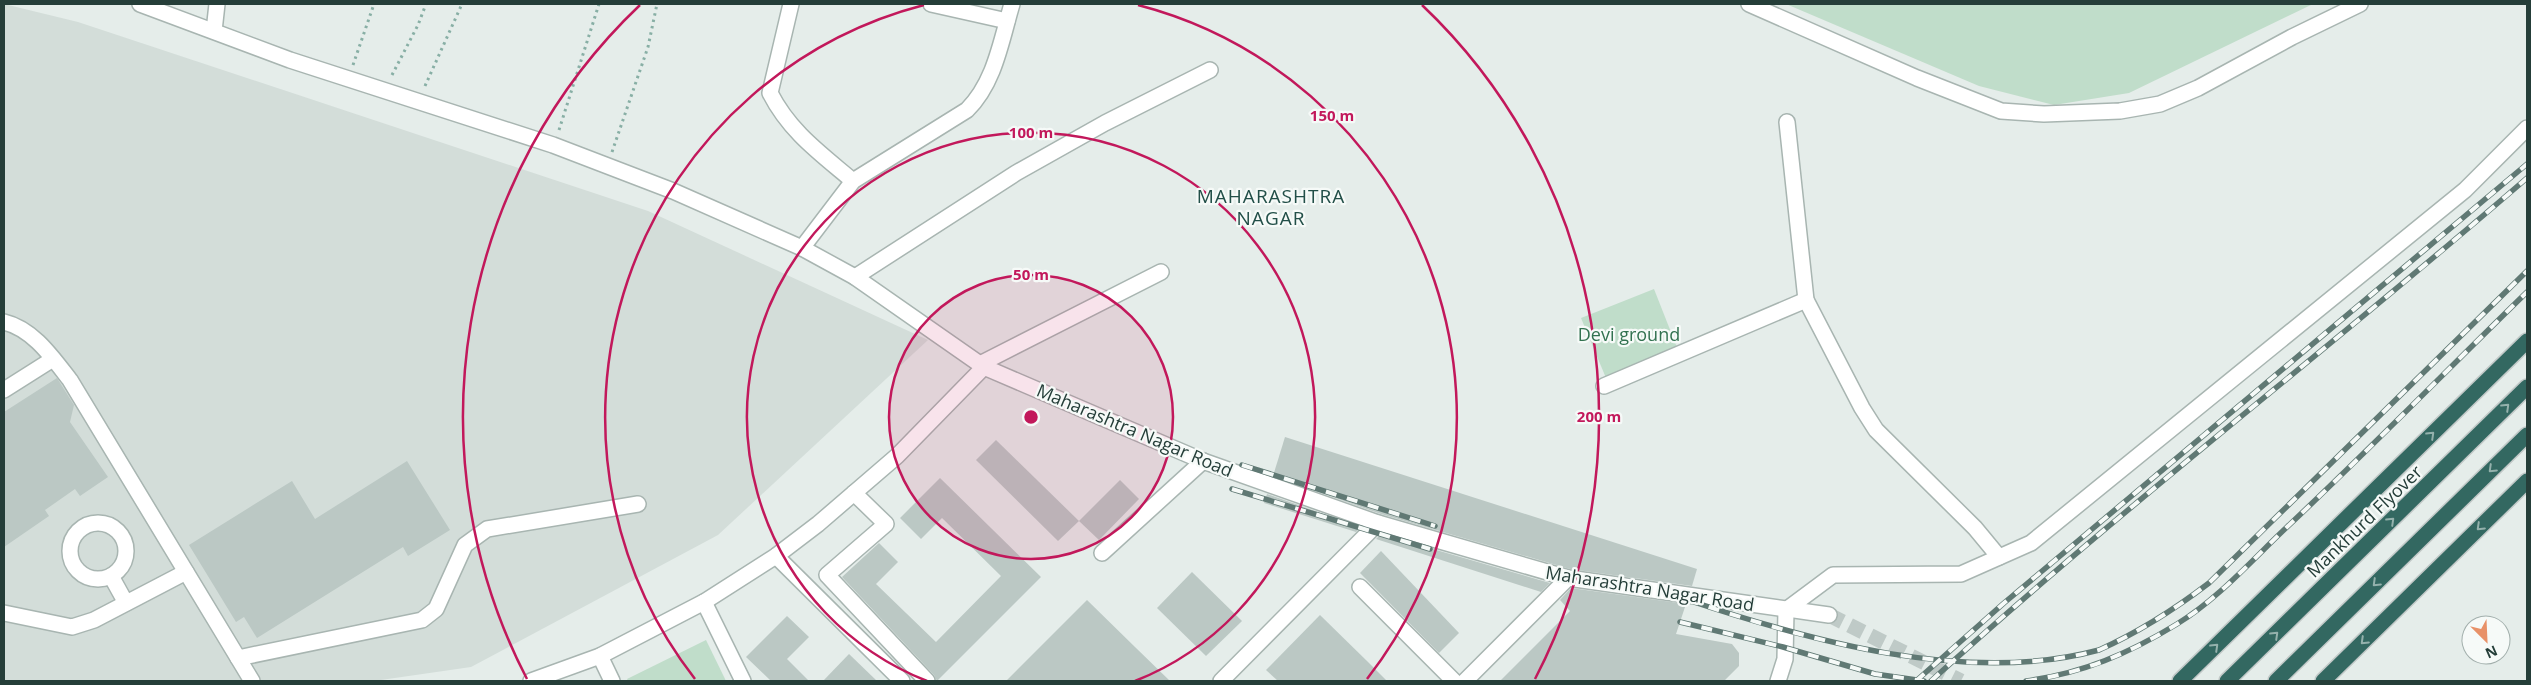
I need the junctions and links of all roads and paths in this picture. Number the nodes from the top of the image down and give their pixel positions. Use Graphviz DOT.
graph roads {
  1 [pos="140,4"];
  2 [pos="217,4"];
  3 [pos="374,4"];
  4 [pos="426,4"];
  5 [pos="462,4"];
  6 [pos="598,4"];
  7 [pos="657,4"];
  8 [pos="791,4"];
  9 [pos="931,4"];
  10 [pos="1012,4"];
  11 [pos="1749,4"];
  12 [pos="2360,4"];
  13 [pos="1007,22"];
  14 [pos="214,32"];
  15 [pos="1210,70"];
  16 [pos="348,80"];
  17 [pos="384,92"];
  18 [pos="417,102"];
  19 [pos="1787,122"];
  20 [pos="2527,128"];
  21 [pos="553,145"];
  22 [pos="608,164"];
  23 [pos="853,181"];
  24 [pos="802,248"];
  25 [pos="1161,272"];
  26 [pos="854,277"];
  27 [pos="1806,300"];
  28 [pos="4,322"];
  29 [pos="2527,341"];
  30 [pos="53,359"];
  31 [pos="982,365"];
  32 [pos="1604,386"];
  33 [pos="2527,387"];
  34 [pos="4,390"];
  35 [pos="2527,435"];
  36 [pos="1203,461"];
  37 [pos="2527,480"];
  38 [pos="854,493"];
  39 [pos="638,504"];
  40 [pos="1378,523"];
  41 [pos="1102,553"];
  42 [pos="776,556"];
  43 [pos="1999,557"];
  44 [pos="186,572"];
  45 [pos="111,576"];
  46 [pos="1568,578"];
  47 [pos="1360,587"];
  48 [pos="704,602"];
  49 [pos="126,603"];
  50 [pos="1786,610"];
  51 [pos="4,613"];
  52 [pos="1829,615"];
  53 [pos="600,656"];
  54 [pos="238,658"];
  55 [pos="252,681"];
  56 [pos="531,681"];
  57 [pos="612,681"];
  58 [pos="743,681"];
  59 [pos="902,681"];
  60 [pos="927,681"];
  61 [pos="1221,681"];
  62 [pos="1454,681"];
  63 [pos="1466,681"];
  64 [pos="1778,681"];
  65 [pos="2180,681"];
  66 [pos="2227,681"];
  67 [pos="2276,681"];
  68 [pos="2323,681"];
  1 -- 14 [label="street, Maharashtra Nagar Road"];
  2 -- 14 [label="street"];
  3 -- 16 [label="path"];
  4 -- 17 [label="path"];
  5 -- 18 [label="path"];
  6 -- 21 [label="path"];
  7 -- 22 [label="path"];
  8 -- 23 [label="street"];
  9 -- 13 [label="street"];
  10 -- 13 [label="street"];
  11 -- 12 [label="street"];
  13 -- 23 [label="street"];
  14 -- 16 [label="street, Maharashtra Nagar Road"];
  15 -- 26 [label="street"];
  16 -- 17 [label="street, Maharashtra Nagar Road"];
  17 -- 18 [label="street, Maharashtra Nagar Road"];
  18 -- 21 [label="street, Maharashtra Nagar Road"];
  19 -- 27 [label="street"];
  20 -- 43 [label="street"];
  21 -- 22 [label="street, Maharashtra Nagar Road"];
  22 -- 24 [label="street, Maharashtra Nagar Road"];
  23 -- 24 [label="street"];
  24 -- 26 [label="street, Maharashtra Nagar Road"];
  25 -- 31 [label="street"];
  26 -- 31 [label="street, Maharashtra Nagar Road"];
  27 -- 32 [label="street"];
  27 -- 43 [label="street"];
  28 -- 30 [label="street"];
  65 -- 29 [label="highway, one-way"];
  30 -- 34 [label="street"];
  30 -- 44 [label="street"];
  31 -- 36 [label="street, Maharashtra Nagar Road"];
  31 -- 38 [label="street"];
  66 -- 33 [label="highway, Mankhurd Flyover, one-way"];
  35 -- 67 [label="highway, one-way"];
  36 -- 40 [label="street, Maharashtra Nagar Road"];
  36 -- 41 [label="street"];
  37 -- 68 [label="highway, one-way"];
  38 -- 42 [label="street"];
  38 -- 60 [label="street"];
  39 -- 54 [label="street"];
  40 -- 46 [label="street, Maharashtra Nagar Road"];
  40 -- 61 [label="street"];
  42 -- 48 [label="street"];
  42 -- 59 [label="street"];
  43 -- 50 [label="street"];
  44 -- 49 [label="street"];
  44 -- 54 [label="street"];
  45 -- 49 [label="street"];
  46 -- 50 [label="street, Maharashtra Nagar Road"];
  46 -- 63 [label="street"];
  47 -- 62 [label="street"];
  48 -- 53 [label="street"];
  48 -- 58 [label="street"];
  49 -- 51 [label="street"];
  50 -- 52 [label="street, Maharashtra Nagar Road"];
  50 -- 64 [label="street"];
  53 -- 56 [label="street"];
  53 -- 57 [label="street"];
  54 -- 55 [label="street"];
}
